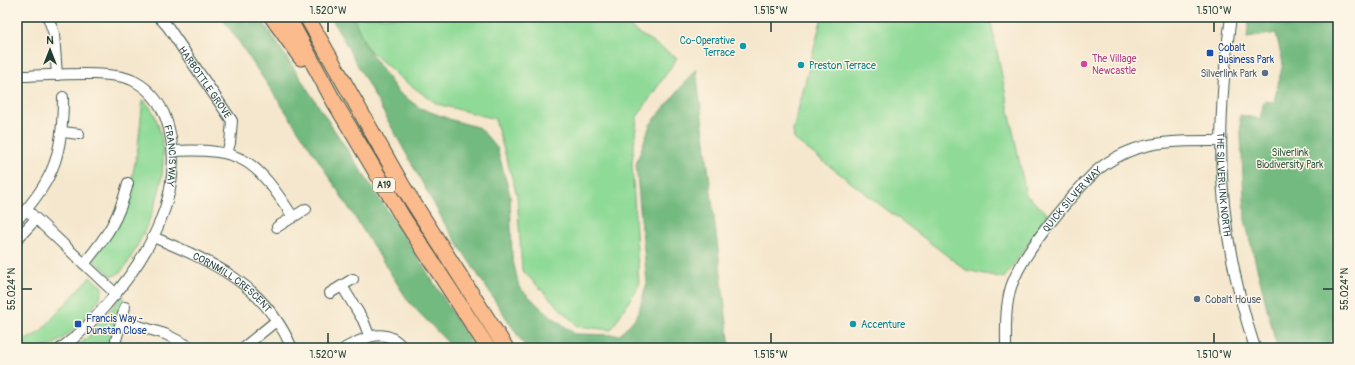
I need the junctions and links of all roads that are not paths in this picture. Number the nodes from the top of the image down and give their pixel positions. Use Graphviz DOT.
graph roads {
  1 [pos="48,17"];
  2 [pos="159,17"];
  3 [pos="272,17"];
  4 [pos="288,17"];
  5 [pos="1231,17"];
  6 [pos="308,18"];
  7 [pos="57,75"];
  8 [pos="17,76"];
  9 [pos="63,97"];
  10 [pos="332,98"];
  11 [pos="63,132"];
  12 [pos="79,134"];
  13 [pos="1220,141"];
  14 [pos="172,151"];
  15 [pos="228,153"];
  16 [pos="128,184"];
  17 [pos="306,209"];
  18 [pos="26,210"];
  19 [pos="293,217"];
  20 [pos="36,219"];
  21 [pos="17,220"];
  22 [pos="278,227"];
  23 [pos="19,234"];
  24 [pos="153,237"];
  25 [pos="84,264"];
  26 [pos="353,279"];
  27 [pos="342,286"];
  28 [pos="330,293"];
  29 [pos="116,294"];
  30 [pos="125,307"];
  31 [pos="122,321"];
  32 [pos="276,321"];
  33 [pos="369,335"];
  34 [pos="116,340"];
  35 [pos="61,348"];
  36 [pos="193,348"];
  37 [pos="243,348"];
  38 [pos="292,348"];
  39 [pos="345,348"];
  40 [pos="403,348"];
  41 [pos="488,348"];
  42 [pos="506,348"];
  43 [pos="1006,348"];
  44 [pos="1255,348"];
  1 -- 7 [label="street"];
  2 -- 15 [label="street, HARBOTTLE GROVE"];
  3 -- 10 [label="highway"];
  4 -- 10 [label="highway, A19"];
  5 -- 13 [label="street, THE SILVERLINK NORTH"];
  6 -- 42 [label="highway, A19"];
  7 -- 8 [label="street, FRANCIS WAY"];
  7 -- 14 [label="street, FRANCIS WAY"];
  9 -- 11 [label="street"];
  10 -- 41 [label="highway, A19"];
  11 -- 12 [label="street"];
  11 -- 18 [label="street"];
  13 -- 43 [label="street, QUICK SILVER WAY"];
  13 -- 44 [label="street, THE SILVERLINK NORTH"];
  14 -- 15 [label="street"];
  14 -- 24 [label="street, FRANCIS WAY"];
  15 -- 19 [label="street"];
  16 -- 25 [label="street"];
  17 -- 19 [label="street"];
  18 -- 20 [label="street"];
  18 -- 21 [label="street"];
  19 -- 22 [label="street"];
  20 -- 23 [label="street"];
  20 -- 25 [label="street"];
  24 -- 29 [label="street, FRANCIS WAY"];
  24 -- 32 [label="street, CORNMILL CRESCENT"];
  25 -- 29 [label="street"];
  26 -- 27 [label="street"];
  27 -- 28 [label="street"];
  27 -- 33 [label="street"];
  29 -- 35 [label="street, FRANCIS WAY"];
  30 -- 31 [label="street"];
  31 -- 34 [label="street"];
  31 -- 36 [label="street"];
  32 -- 37 [label="street"];
  32 -- 38 [label="street, CORNMILL CRESCENT"];
  33 -- 39 [label="street"];
  33 -- 40 [label="street"];
}
